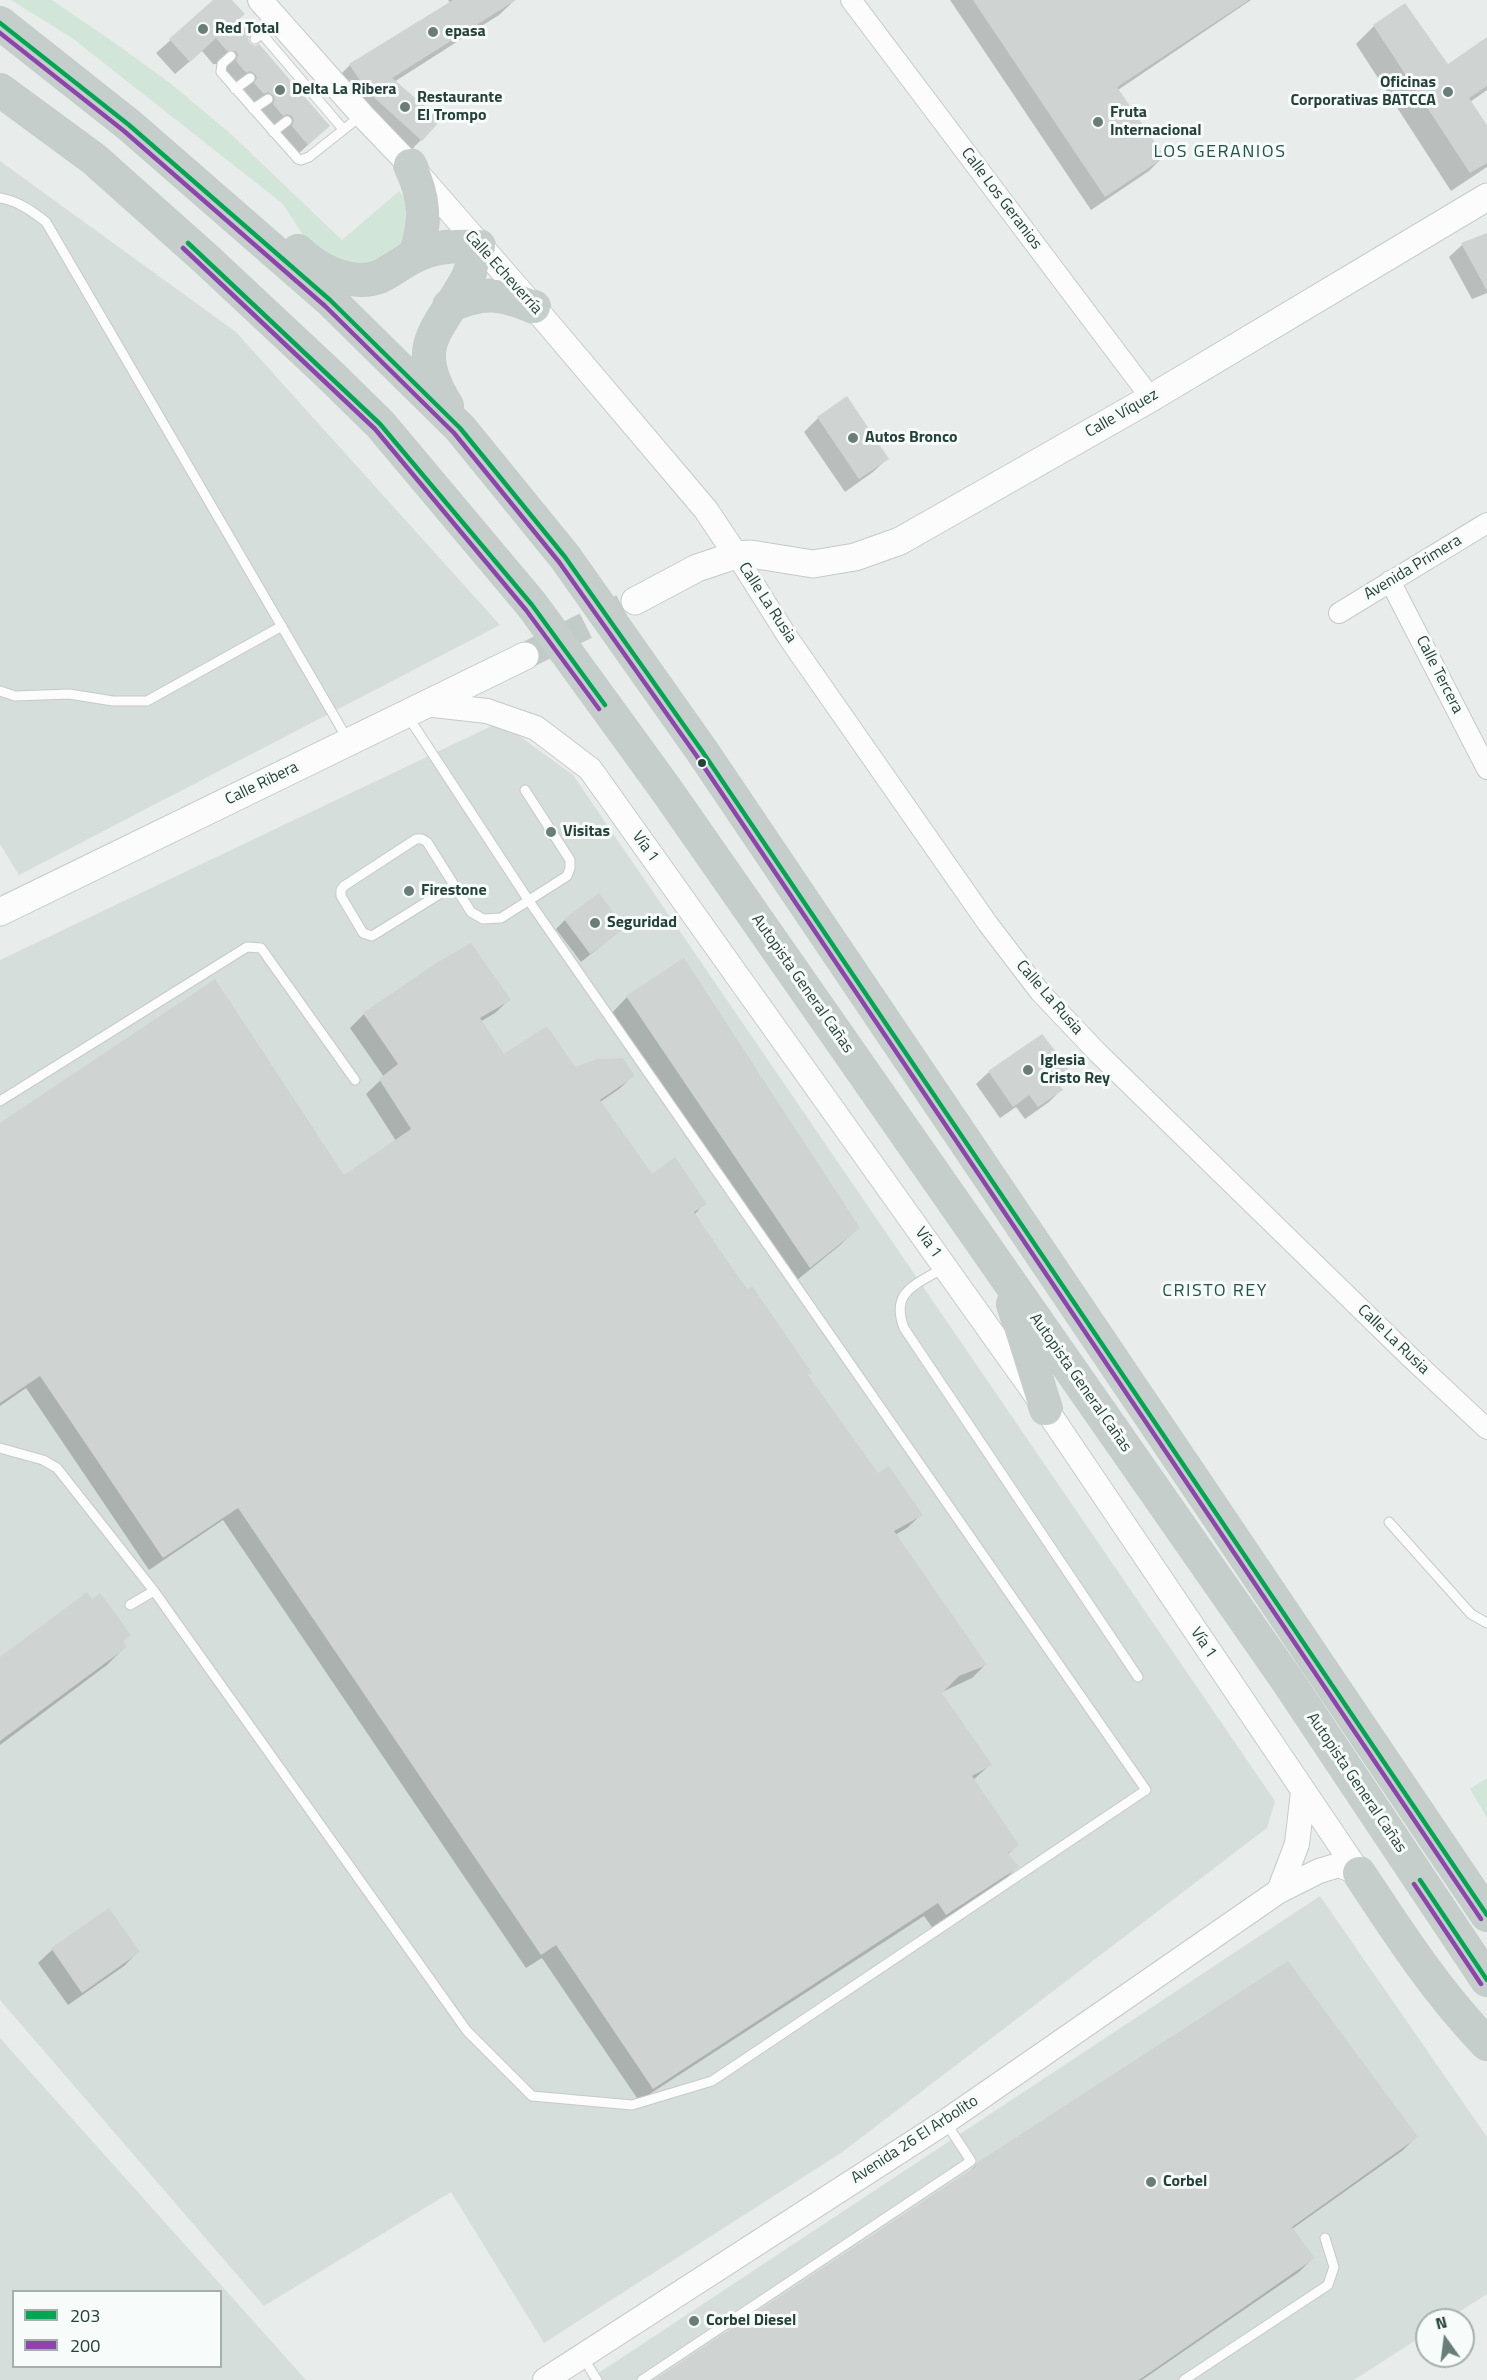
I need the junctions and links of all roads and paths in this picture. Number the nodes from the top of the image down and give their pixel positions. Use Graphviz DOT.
graph roads {
  1 [pos="260,0"];
  2 [pos="851,0"];
  3 [pos="0,23"];
  4 [pos="265,32"];
  5 [pos="231,56"];
  6 [pos="250,78"];
  7 [pos="235,89"];
  8 [pos="0,90"];
  9 [pos="268,99"];
  10 [pos="253,109"];
  11 [pos="287,121"];
  12 [pos="352,122"];
  13 [pos="129,125"];
  14 [pos="273,132"];
  15 [pos="410,165"];
  16 [pos="1487,197"];
  17 [pos="0,198"];
  18 [pos="479,246"];
  19 [pos="415,256"];
  20 [pos="449,306"];
  21 [pos="534,308"];
  22 [pos="1151,398"];
  23 [pos="460,428"];
  24 [pos="1487,524"];
  25 [pos="736,555"];
  26 [pos="1390,581"];
  27 [pos="635,601"];
  28 [pos="1339,613"];
  29 [pos="282,626"];
  30 [pos="525,656"];
  31 [pos="0,691"];
  32 [pos="416,709"];
  33 [pos="350,742"];
  34 [pos="1487,769"];
  35 [pos="525,790"];
  36 [pos="454,885"];
  37 [pos="529,900"];
  38 [pos="0,912"];
  39 [pos="356,1080"];
  40 [pos="0,1101"];
  41 [pos="945,1266"];
  42 [pos="1004,1274"];
  43 [pos="1046,1409"];
  44 [pos="1487,1429"];
  45 [pos="0,1448"];
  46 [pos="1389,1522"];
  47 [pos="154,1591"];
  48 [pos="130,1605"];
  49 [pos="1487,1623"];
  50 [pos="1138,1677"];
  51 [pos="1303,1792"];
  52 [pos="1359,1873"];
  53 [pos="1278,1891"];
  54 [pos="1487,1915"];
  55 [pos="1487,1980"];
  56 [pos="1487,2044"];
  57 [pos="945,2122"];
  58 [pos="1325,2238"];
  59 [pos="582,2356"];
  60 [pos="551,2377"];
  61 [pos="597,2380"];
  62 [pos="642,2380"];
  63 [pos="1184,2380"];
  1 -- 4 [label="street, Calle Echeverría"];
  2 -- 22 [label="street, Calle Los Geranios"];
  3 -- 13 [label="highway"];
  4 -- 12 [label="street, Calle Echeverría"];
  4 -- 12 [label="lane"];
  5 -- 7 [label="lane"];
  6 -- 7 [label="lane"];
  7 -- 10 [label="lane"];
  8 -- 42 [label="highway, Autopista General Cañas"];
  9 -- 10 [label="lane"];
  10 -- 14 [label="lane"];
  11 -- 14 [label="lane"];
  12 -- 14 [label="lane"];
  12 -- 15 [label="street, Calle Echeverría"];
  13 -- 19 [label="highway"];
  13 -- 23 [label="highway"];
  15 -- 18 [label="street, Calle Echeverría"];
  15 -- 19 [label="highway"];
  16 -- 22 [label="main road, Calle Víquez"];
  17 -- 29 [label="lane"];
  18 -- 19 [label="highway"];
  18 -- 20 [label="highway"];
  18 -- 21 [label="street, Calle Echeverría"];
  20 -- 21 [label="highway"];
  20 -- 23 [label="highway"];
  21 -- 25 [label="street, Calle Echeverría"];
  22 -- 25 [label="main road, Calle Víquez"];
  23 -- 54 [label="highway"];
  24 -- 26 [label="street, Avenida Primera"];
  25 -- 27 [label="main road"];
  25 -- 44 [label="street, Calle La Rusia"];
  26 -- 28 [label="street, Avenida Primera"];
  26 -- 34 [label="street, Calle Tercera"];
  29 -- 31 [label="lane"];
  29 -- 33 [label="lane"];
  30 -- 32 [label="main road, Calle Ribera"];
  32 -- 33 [label="main road, Calle Ribera"];
  32 -- 37 [label="lane"];
  32 -- 41 [label="street, Vía 1"];
  33 -- 38 [label="main road, Calle Ribera"];
  35 -- 37 [label="lane"];
  36 -- 36 [label="lane"];
  36 -- 37 [label="lane"];
  37 -- 47 [label="lane"];
  39 -- 40 [label="lane"];
  41 -- 43 [label="street, Vía 1"];
  41 -- 50 [label="lane"];
  42 -- 43 [label="highway"];
  42 -- 55 [label="highway, Autopista General Cañas"];
  43 -- 51 [label="street, Vía 1"];
  45 -- 47 [label="lane"];
  46 -- 49 [label="lane"];
  47 -- 48 [label="lane"];
  51 -- 52 [label="street, Vía 1"];
  51 -- 53 [label="street"];
  52 -- 53 [label="street, Avenida 26 El Arbolito"];
  52 -- 56 [label="highway"];
  53 -- 57 [label="street, Avenida 26 El Arbolito"];
  57 -- 59 [label="street, Avenida 26 El Arbolito"];
  57 -- 62 [label="lane"];
  58 -- 63 [label="lane"];
  59 -- 60 [label="street, Avenida 26 El Arbolito"];
  59 -- 61 [label="lane"];
}
